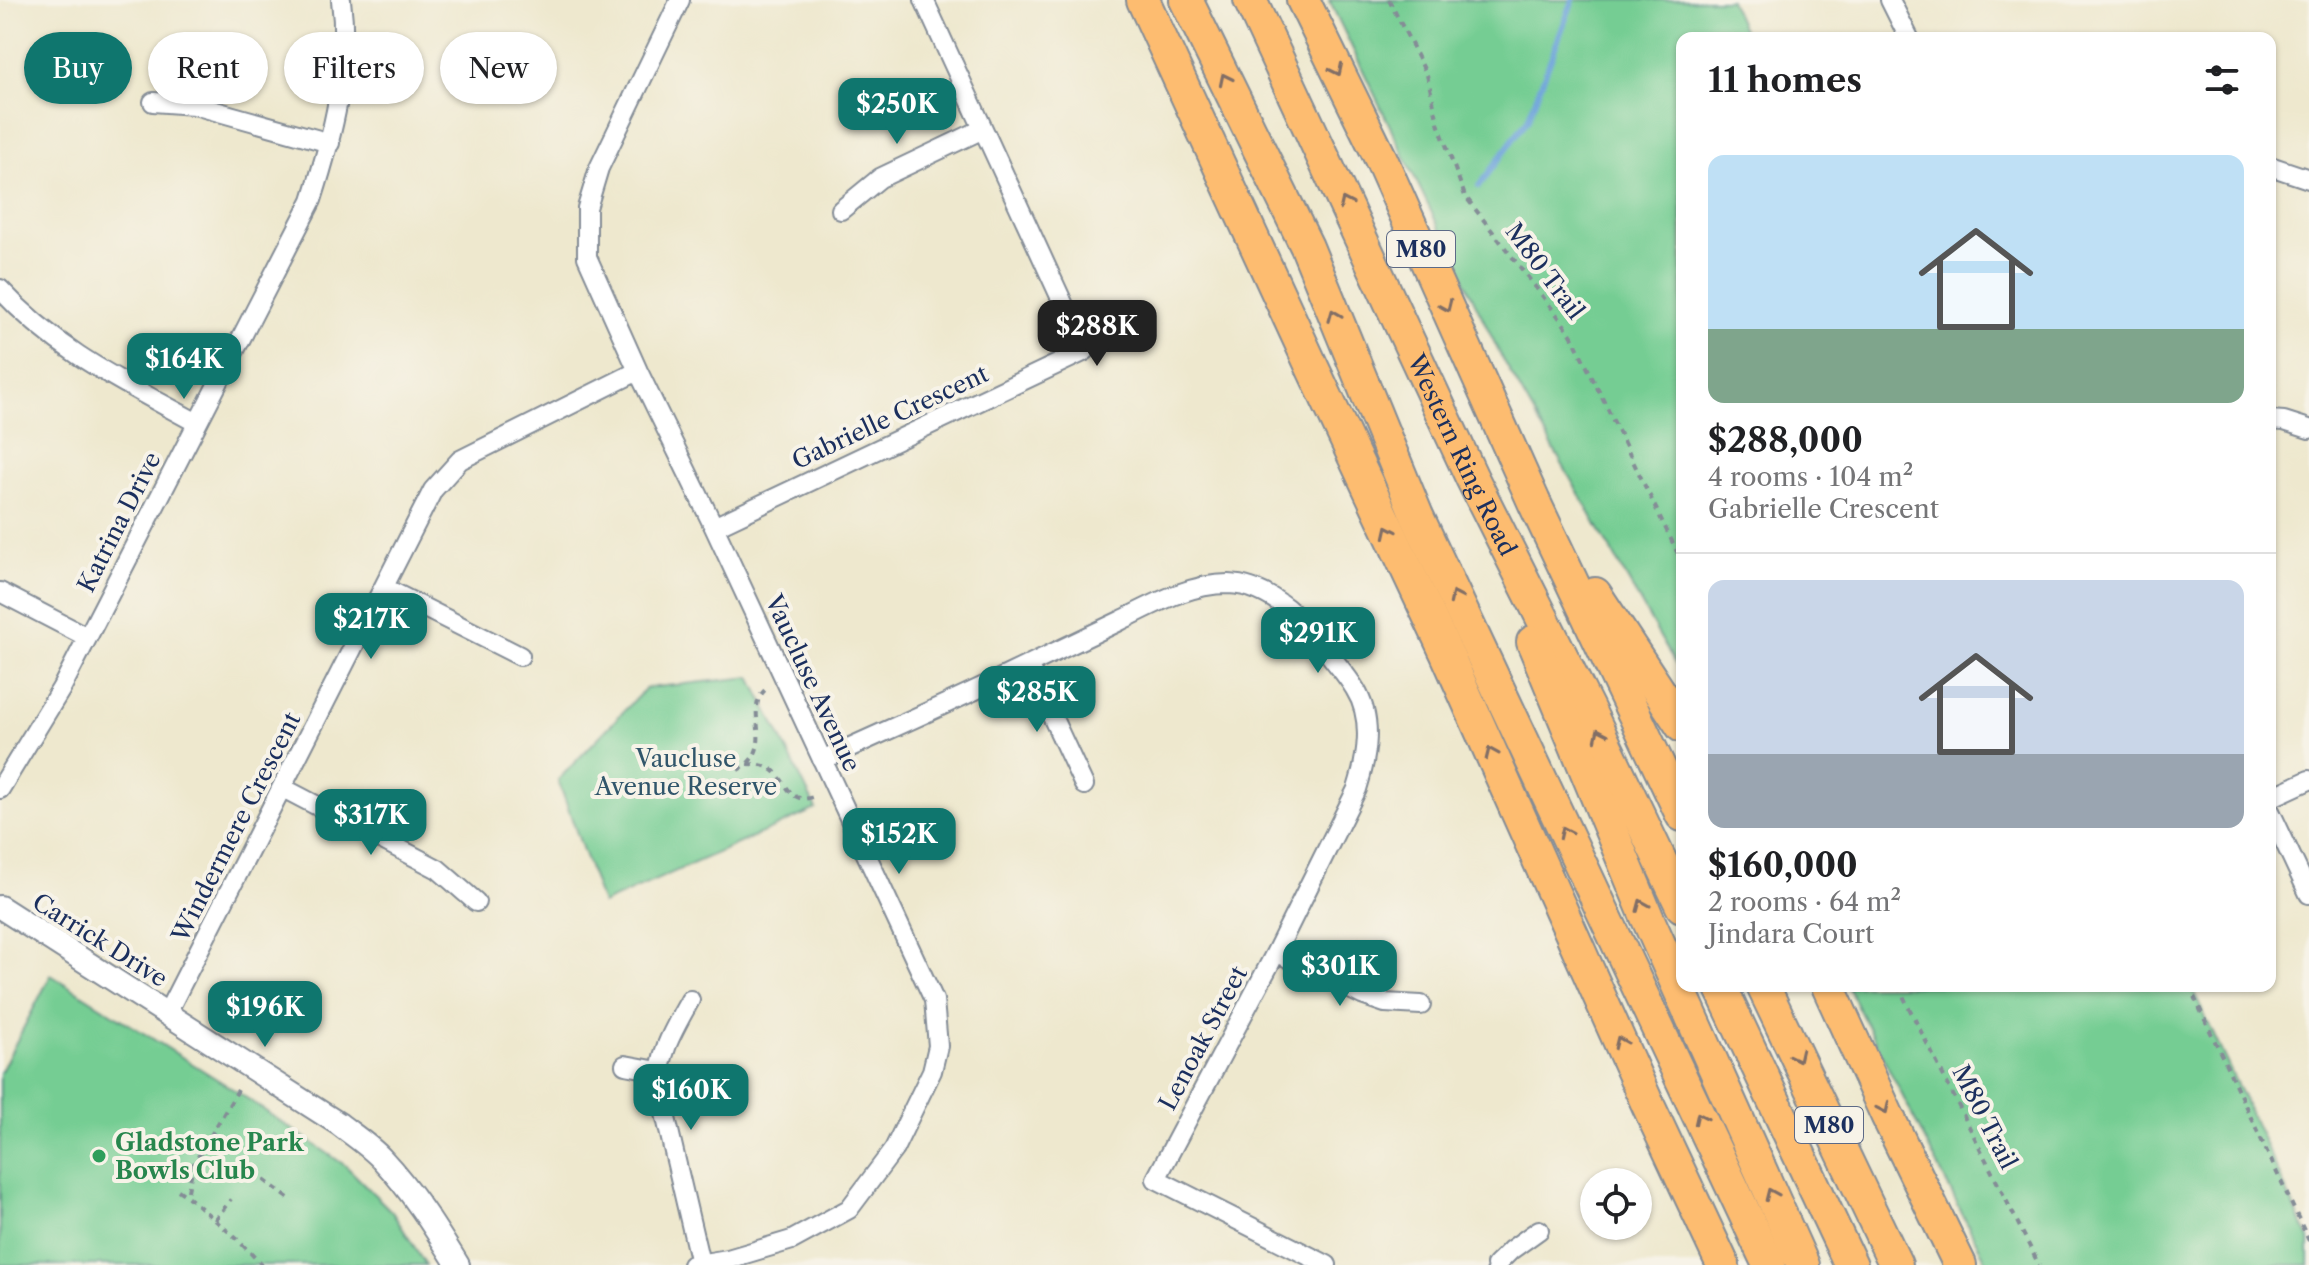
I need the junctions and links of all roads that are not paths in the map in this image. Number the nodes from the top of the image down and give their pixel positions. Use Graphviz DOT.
graph roads {
  1 [pos="341,0"];
  2 [pos="680,0"];
  3 [pos="924,0"];
  4 [pos="1145,0"];
  5 [pos="1186,0"];
  6 [pos="1250,0"];
  7 [pos="1303,0"];
  8 [pos="1890,0"];
  9 [pos="1906,32"];
  10 [pos="180,104"];
  11 [pos="983,129"];
  12 [pos="330,143"];
  13 [pos="2276,168"];
  14 [pos="2309,179"];
  15 [pos="841,210"];
  16 [pos="0,289"];
  17 [pos="638,371"];
  18 [pos="2276,420"];
  19 [pos="197,423"];
  20 [pos="2309,429"];
  21 [pos="1472,478"];
  22 [pos="1534,502"];
  23 [pos="1417,516"];
  24 [pos="714,527"];
  25 [pos="385,588"];
  26 [pos="0,592"];
  27 [pos="87,637"];
  28 [pos="520,656"];
  29 [pos="1028,665"];
  30 [pos="1676,717"];
  31 [pos="822,760"];
  32 [pos="2309,780"];
  33 [pos="1084,785"];
  34 [pos="283,788"];
  35 [pos="0,789"];
  36 [pos="2276,795"];
  37 [pos="1676,802"];
  38 [pos="2276,824"];
  39 [pos="1676,893"];
  40 [pos="2309,894"];
  41 [pos="476,902"];
  42 [pos="0,907"];
  43 [pos="1276,952"];
  44 [pos="1676,982"];
  45 [pos="1681,992"];
  46 [pos="1723,992"];
  47 [pos="1766,992"];
  48 [pos="1831,992"];
  49 [pos="690,1000"];
  50 [pos="1421,1005"];
  51 [pos="167,1013"];
  52 [pos="625,1065"];
  53 [pos="658,1071"];
  54 [pos="1539,1230"];
  55 [pos="729,1262"];
  56 [pos="696,1264"];
  57 [pos="458,1265"];
  58 [pos="1327,1265"];
  59 [pos="1496,1265"];
  60 [pos="1723,1265"];
  61 [pos="1769,1265"];
  62 [pos="1803,1265"];
  63 [pos="1851,1265"];
  64 [pos="1896,1265"];
  65 [pos="1960,1265"];
  1 -- 12 [label="street, Katrina Drive"];
  2 -- 17 [label="street"];
  3 -- 11 [label="street, Gabrielle Crescent"];
  4 -- 23 [label="highway"];
  60 -- 4 [label="highway, one-way"];
  23 -- 5 [label="highway, one-way"];
  21 -- 6 [label="highway, Western Ring Road / M80, one-way"];
  7 -- 22 [label="highway, Western Ring Road / M80, one-way"];
  8 -- 9 [label="street"];
  10 -- 12 [label="street"];
  11 -- 15 [label="street"];
  11 -- 24 [label="street, Gabrielle Crescent"];
  12 -- 19 [label="street, Katrina Drive"];
  13 -- 14 [label="street"];
  16 -- 19 [label="street"];
  17 -- 24 [label="street, Vaucluse Avenue"];
  17 -- 25 [label="street, Windermere Crescent"];
  18 -- 20 [label="street"];
  19 -- 27 [label="street, Katrina Drive"];
  39 -- 21 [label="highway, Western Ring Road / M80, one-way"];
  44 -- 21 [label="highway, one-way"];
  22 -- 30 [label="highway"];
  22 -- 37 [label="highway, Western Ring Road / M80"];
  61 -- 23 [label="highway, one-way"];
  24 -- 31 [label="street, Vaucluse Avenue"];
  25 -- 28 [label="street"];
  25 -- 34 [label="street, Windermere Crescent"];
  26 -- 27 [label="street"];
  27 -- 35 [label="street, Katrina Drive"];
  29 -- 31 [label="street, Lenoak Street"];
  29 -- 33 [label="street"];
  29 -- 43 [label="street, Lenoak Street"];
  31 -- 55 [label="street, Vaucluse Avenue"];
  32 -- 36 [label="street"];
  34 -- 41 [label="street"];
  34 -- 51 [label="street, Windermere Crescent"];
  38 -- 40 [label="street"];
  42 -- 51 [label="street, Carrick Drive"];
  43 -- 50 [label="street"];
  43 -- 58 [label="street, Lenoak Street"];
  62 -- 45 [label="highway, one-way"];
  46 -- 63 [label="highway, M80"];
  47 -- 64 [label="highway, M80, one-way"];
  48 -- 65 [label="highway, one-way"];
  49 -- 53 [label="street"];
  51 -- 57 [label="street, Carrick Drive"];
  52 -- 53 [label="street"];
  53 -- 56 [label="street"];
  54 -- 59 [label="street"];
  55 -- 56 [label="street, Vaucluse Avenue"];
}
